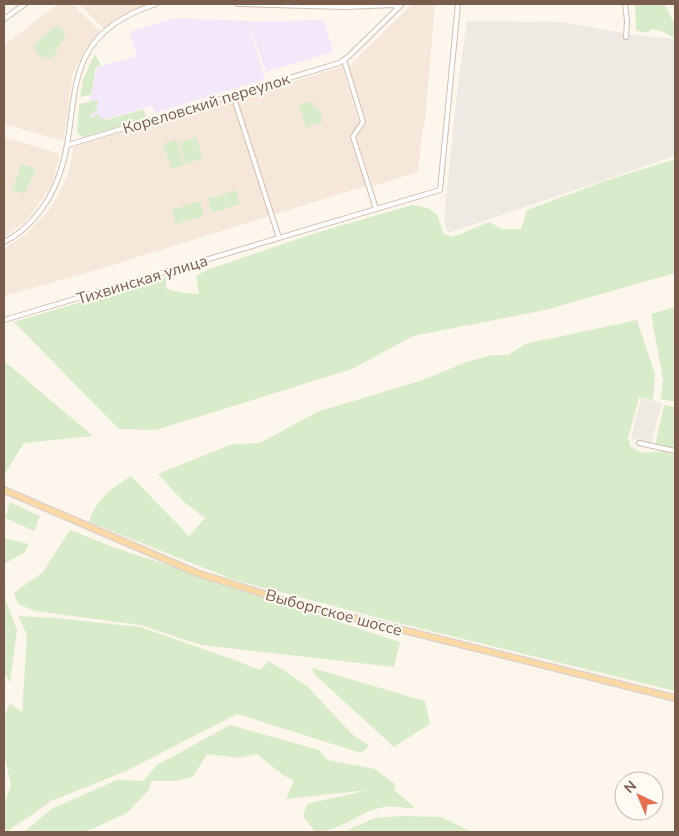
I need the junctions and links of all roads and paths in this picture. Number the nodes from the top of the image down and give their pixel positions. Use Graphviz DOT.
graph roads {
  1 [pos="25,4"];
  2 [pos="156,4"];
  3 [pos="238,4"];
  4 [pos="458,4"];
  5 [pos="624,4"];
  6 [pos="400,5"];
  7 [pos="4,20"];
  8 [pos="626,37"];
  9 [pos="344,60"];
  10 [pos="233,94"];
  11 [pos="68,144"];
  12 [pos="376,209"];
  13 [pos="279,238"];
  14 [pos="4,242"];
  15 [pos="4,320"];
  16 [pos="639,443"];
  17 [pos="675,451"];
  18 [pos="4,490"];
  19 [pos="675,698"];
  1 -- 7 [label="street"];
  2 -- 11 [label="street"];
  3 -- 6 [label="street"];
  4 -- 12 [label="street, Тихвинская улица"];
  5 -- 8 [label="street"];
  6 -- 9 [label="street"];
  9 -- 10 [label="street, Кореловский переулок"];
  9 -- 12 [label="street"];
  10 -- 11 [label="street, Кореловский переулок"];
  10 -- 13 [label="street"];
  11 -- 14 [label="street"];
  12 -- 13 [label="street, Тихвинская улица"];
  13 -- 15 [label="street, Тихвинская улица"];
  16 -- 17 [label="street"];
  18 -- 19 [label="main road, Выборгское шоссе"];
}
